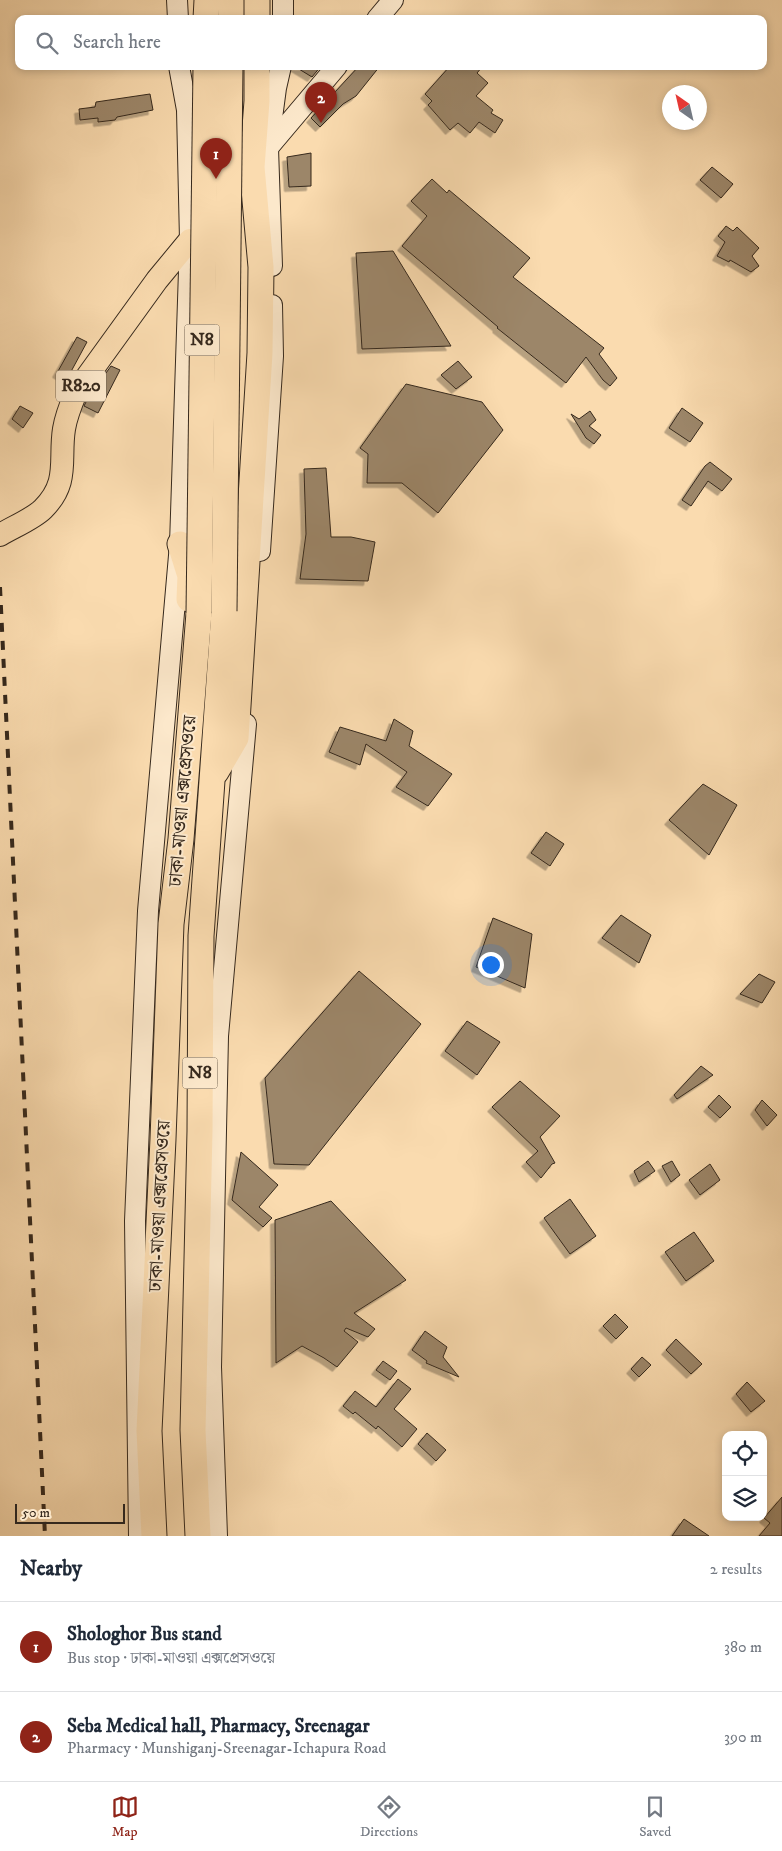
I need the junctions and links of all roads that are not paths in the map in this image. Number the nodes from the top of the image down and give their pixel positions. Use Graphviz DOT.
graph roads {
  1 [pos="177,0"];
  2 [pos="195,0"];
  3 [pos="207,0"];
  4 [pos="231,0"];
  5 [pos="257,0"];
  6 [pos="282,0"];
  7 [pos="393,0"];
  8 [pos="178,15"];
  9 [pos="195,15"];
  10 [pos="206,15"];
  11 [pos="231,15"];
  12 [pos="257,15"];
  13 [pos="283,15"];
  14 [pos="380,15"];
  15 [pos="180,70"];
  16 [pos="196,70"];
  17 [pos="206,70"];
  18 [pos="230,70"];
  19 [pos="257,70"];
  20 [pos="280,70"];
  21 [pos="334,70"];
  22 [pos="268,148"];
  23 [pos="252,168"];
  24 [pos="193,237"];
  25 [pos="266,267"];
  26 [pos="266,355"];
  27 [pos="0,535"];
  28 [pos="180,544"];
  29 [pos="213,776"];
  30 [pos="185,783"];
  31 [pos="139,1536"];
  32 [pos="154,1536"];
  33 [pos="198,1536"];
  34 [pos="217,1536"];
  1 -- 8 [label="street"];
  2 -- 9 [label="highway"];
  3 -- 10 [label="highway"];
  4 -- 11 [label="highway"];
  5 -- 12 [label="highway"];
  6 -- 13 [label="street"];
  7 -- 14 [label="street"];
  15 -- 24 [label="street"];
  16 -- 24 [label="highway"];
  17 -- 30 [label="highway, ঢাকা-মাওয়া এক্সপ্রেসওয়ে / N8, bridge"];
  18 -- 29 [label="highway, ঢাকা-মাওয়া এক্সপ্রেসওয়ে / N8, bridge"];
  19 -- 23 [label="highway"];
  20 -- 22 [label="street"];
  21 -- 22 [label="street"];
  22 -- 23 [label="street"];
  22 -- 25 [label="street"];
  23 -- 24 [label="street"];
  23 -- 25 [label="highway"];
  24 -- 27 [label="main road, R820"];
  24 -- 28 [label="street"];
  25 -- 26 [label="highway"];
  26 -- 29 [label="highway"];
  26 -- 34 [label="street"];
  28 -- 30 [label="highway"];
  28 -- 31 [label="street"];
  29 -- 33 [label="highway, ঢাকা-মাওয়া এক্সপ্রেসওয়ে / N8"];
  30 -- 32 [label="highway, ঢাকা-মাওয়া এক্সপ্রেসওয়ে / N8"];
}
